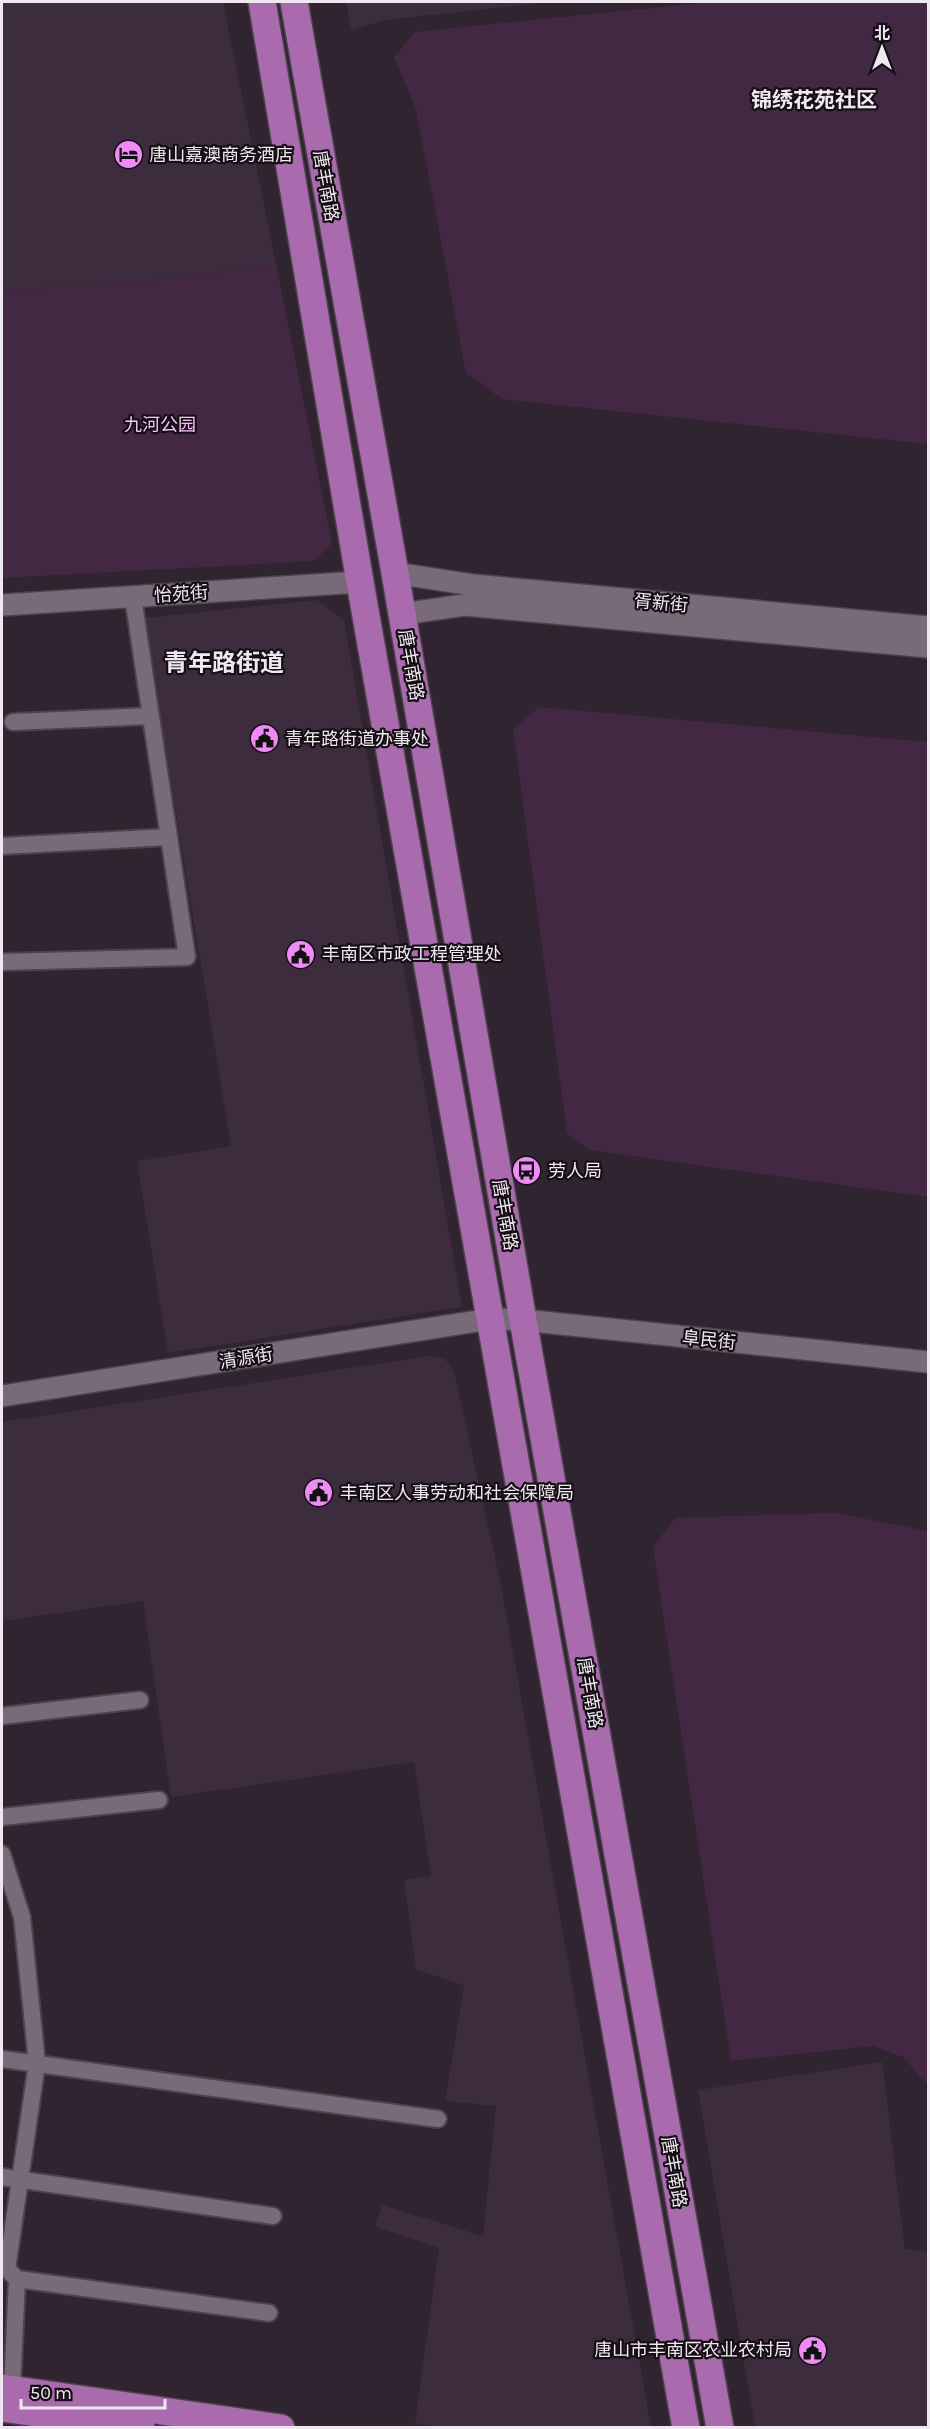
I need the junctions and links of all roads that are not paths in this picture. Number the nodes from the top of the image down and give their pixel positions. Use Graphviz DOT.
graph roads {
  1 [pos="262,2"];
  2 [pos="294,2"];
  3 [pos="395,573"];
  4 [pos="360,582"];
  5 [pos="133,597"];
  6 [pos="2,605"];
  7 [pos="402,614"];
  8 [pos="928,627"];
  9 [pos="928,647"];
  10 [pos="151,716"];
  11 [pos="13,722"];
  12 [pos="169,837"];
  13 [pos="2,846"];
  14 [pos="2,962"];
  15 [pos="490,1319"];
  16 [pos="524,1320"];
  17 [pos="928,1362"];
  18 [pos="2,1396"];
  19 [pos="140,1700"];
  20 [pos="2,1716"];
  21 [pos="159,1800"];
  22 [pos="2,1817"];
  23 [pos="2,1854"];
  24 [pos="8,1894"];
  25 [pos="2,2059"];
  26 [pos="37,2063"];
  27 [pos="438,2119"];
  28 [pos="2,2177"];
  29 [pos="21,2180"];
  30 [pos="273,2216"];
  31 [pos="9,2273"];
  32 [pos="269,2313"];
  33 [pos="5,2396"];
  34 [pos="141,2427"];
  35 [pos="281,2427"];
  36 [pos="686,2427"];
  37 [pos="720,2427"];
  1 -- 4 [label="main road, 唐丰南路"];
  2 -- 3 [label="main road, 唐丰南路"];
  3 -- 7 [label="main road, 唐丰南路"];
  3 -- 8 [label="street, 胥新街"];
  4 -- 5 [label="street, 怡苑街"];
  4 -- 15 [label="main road, 唐丰南路"];
  5 -- 6 [label="street, 怡苑街"];
  5 -- 10 [label="street"];
  7 -- 9 [label="street, 胥新街"];
  7 -- 16 [label="main road, 唐丰南路"];
  10 -- 11 [label="street"];
  10 -- 12 [label="street"];
  12 -- 13 [label="street"];
  12 -- 14 [label="street"];
  15 -- 16 [label="street, 阜民街"];
  15 -- 18 [label="street, 清源街"];
  15 -- 36 [label="main road, 唐丰南路"];
  16 -- 17 [label="street, 阜民街"];
  16 -- 37 [label="main road, 唐丰南路"];
  19 -- 20 [label="street"];
  21 -- 22 [label="street"];
  23 -- 24 [label="street"];
  24 -- 26 [label="street"];
  25 -- 26 [label="street"];
  26 -- 27 [label="street"];
  26 -- 29 [label="street"];
  28 -- 29 [label="street"];
  29 -- 30 [label="street"];
  29 -- 31 [label="street"];
  31 -- 32 [label="street"];
  31 -- 33 [label="street"];
  33 -- 34 [label="main road"];
  33 -- 35 [label="main road"];
}
